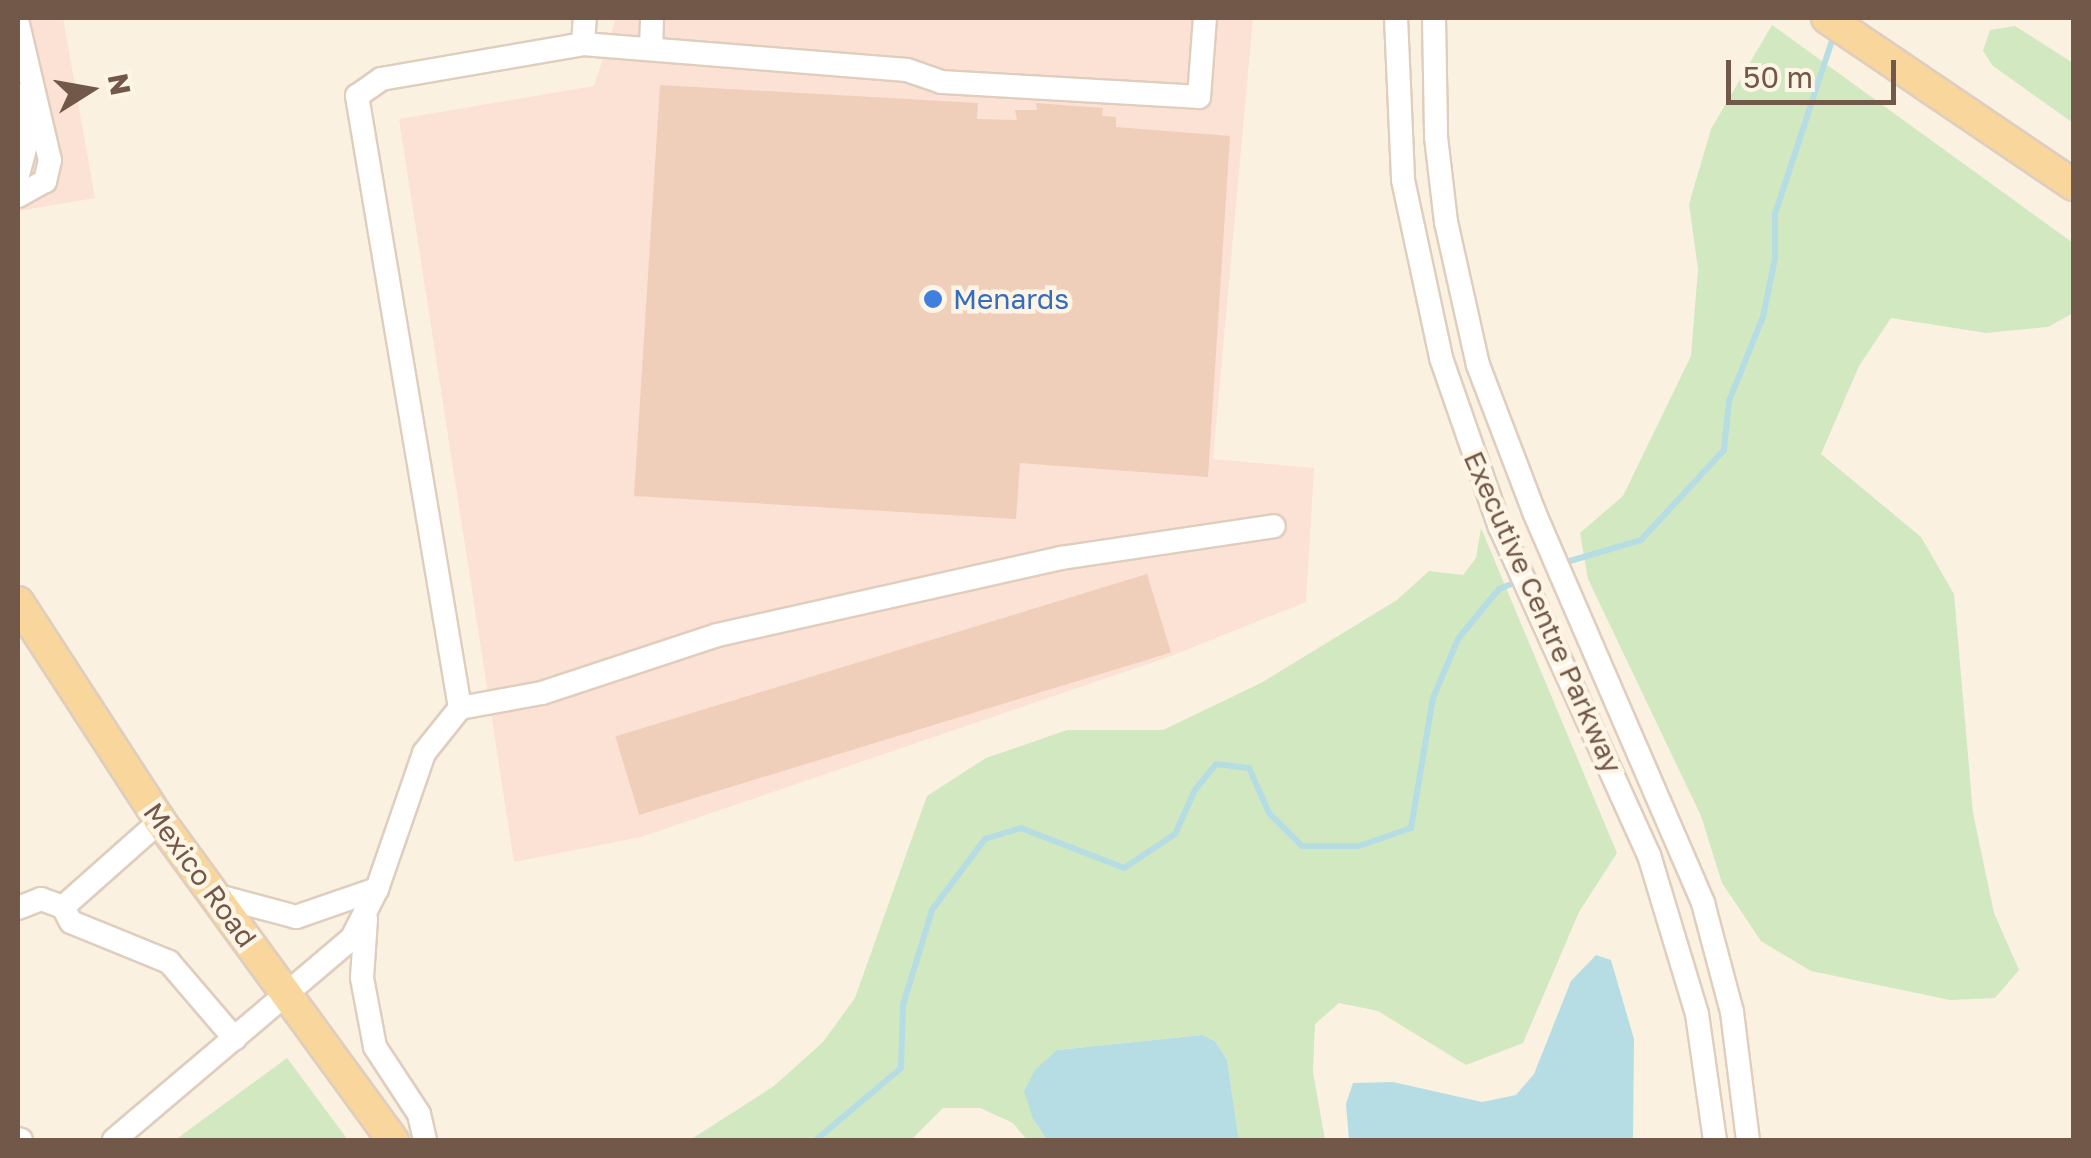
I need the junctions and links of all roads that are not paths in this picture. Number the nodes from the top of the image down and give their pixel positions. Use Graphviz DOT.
graph roads {
  1 [pos="585,18"];
  2 [pos="652,18"];
  3 [pos="1205,18"];
  4 [pos="1396,18"];
  5 [pos="1434,18"];
  6 [pos="1827,18"];
  7 [pos="18,24"];
  8 [pos="583,44"];
  9 [pos="651,49"];
  10 [pos="18,94"];
  11 [pos="18,174"];
  12 [pos="2074,185"];
  13 [pos="18,196"];
  14 [pos="1274,526"];
  15 [pos="21,614"];
  16 [pos="460,708"];
  17 [pos="160,821"];
  18 [pos="377,890"];
  19 [pos="214,896"];
  20 [pos="63,907"];
  21 [pos="18,908"];
  22 [pos="366,916"];
  23 [pos="287,996"];
  24 [pos="235,1039"];
  25 [pos="114,1140"];
  26 [pos="393,1140"];
  27 [pos="424,1140"];
  28 [pos="1715,1140"];
  29 [pos="1748,1140"];
  1 -- 8 [label="street"];
  2 -- 9 [label="street"];
  3 -- 9 [label="street"];
  4 -- 28 [label="street, Executive Centre Parkway"];
  5 -- 29 [label="street, Executive Centre Parkway"];
  6 -- 12 [label="main road"];
  7 -- 13 [label="street"];
  8 -- 9 [label="street"];
  8 -- 16 [label="street"];
  10 -- 11 [label="street"];
  14 -- 16 [label="street"];
  15 -- 17 [label="main road, Mexico Road"];
  16 -- 18 [label="street"];
  17 -- 19 [label="main road, Mexico Road"];
  17 -- 20 [label="street"];
  18 -- 19 [label="street"];
  18 -- 22 [label="street"];
  19 -- 23 [label="main road, Mexico Road"];
  20 -- 21 [label="street"];
  20 -- 24 [label="street"];
  22 -- 23 [label="street"];
  22 -- 27 [label="street"];
  23 -- 24 [label="street"];
  23 -- 26 [label="main road, Mexico Road"];
  24 -- 25 [label="street"];
}
